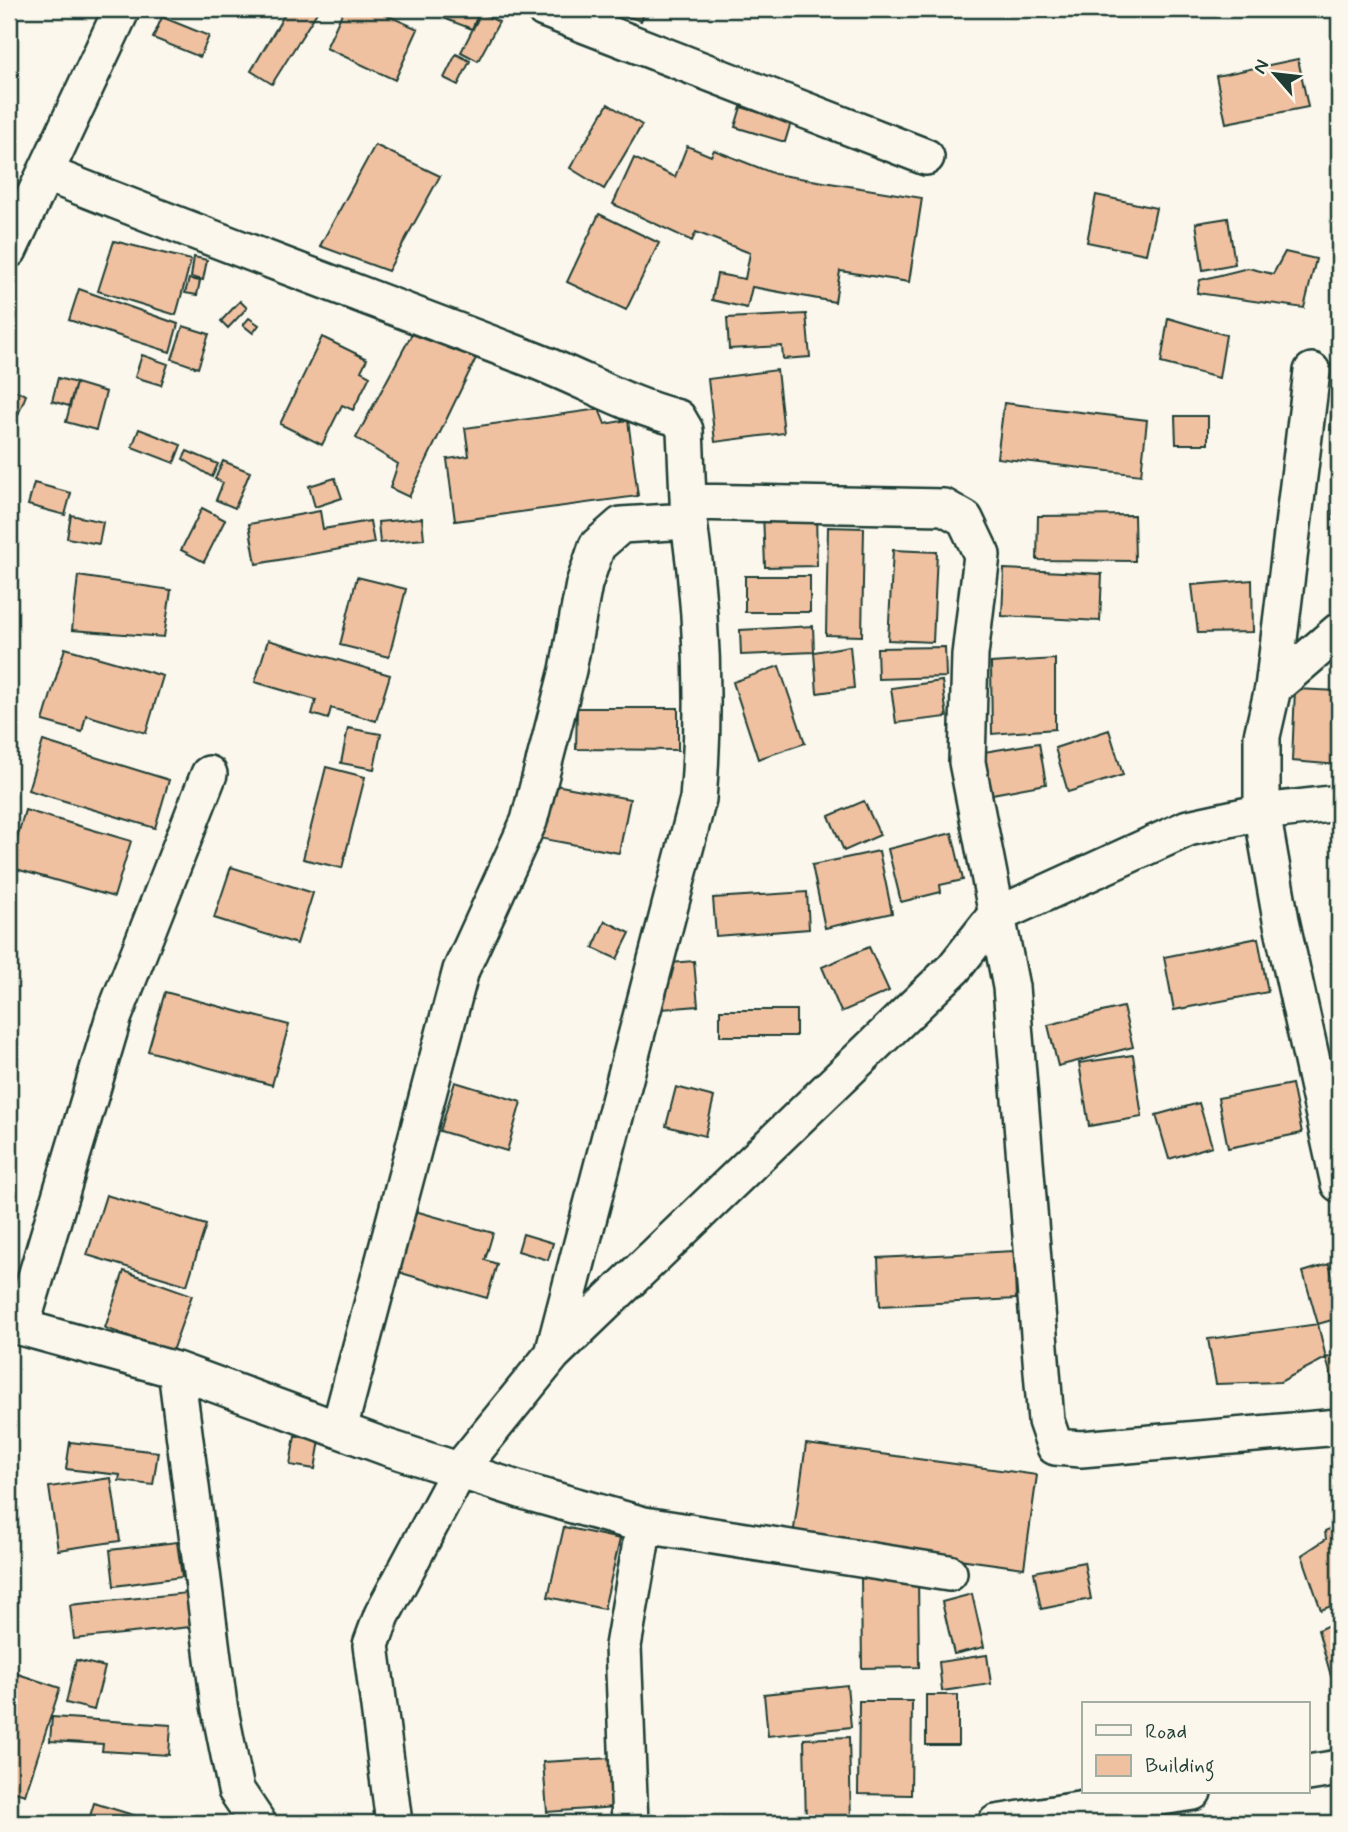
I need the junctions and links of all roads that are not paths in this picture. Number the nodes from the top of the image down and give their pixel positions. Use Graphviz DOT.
graph roads {
  1 [pos="122,9"];
  2 [pos="544,9"];
  3 [pos="926,157"];
  4 [pos="45,173"];
  5 [pos="9,250"];
  6 [pos="1312,372"];
  7 [pos="689,512"];
  8 [pos="1339,631"];
  9 [pos="1273,688"];
  10 [pos="209,774"];
  11 [pos="1339,803"];
  12 [pos="1262,812"];
  13 [pos="995,916"];
  14 [pos="1336,1149"];
  15 [pos="1339,1184"];
  16 [pos="15,1326"];
  17 [pos="553,1354"];
  18 [pos="176,1370"];
  19 [pos="1339,1427"];
  20 [pos="339,1429"];
  21 [pos="460,1469"];
  22 [pos="644,1525"];
  23 [pos="949,1573"];
  24 [pos="1339,1768"];
  25 [pos="1310,1773"];
  26 [pos="1180,1794"];
  27 [pos="258,1823"];
  28 [pos="394,1823"];
  29 [pos="630,1823"];
  30 [pos="996,1823"];
  1 -- 4 [label="street"];
  2 -- 3 [label="street"];
  4 -- 5 [label="street"];
  4 -- 7 [label="street"];
  6 -- 9 [label="street"];
  7 -- 13 [label="street"];
  7 -- 17 [label="street"];
  7 -- 20 [label="street"];
  8 -- 9 [label="street"];
  9 -- 12 [label="street"];
  10 -- 16 [label="street"];
  11 -- 12 [label="street"];
  12 -- 13 [label="street"];
  12 -- 14 [label="street"];
  13 -- 17 [label="street"];
  13 -- 19 [label="street"];
  14 -- 15 [label="street"];
  16 -- 18 [label="street"];
  17 -- 21 [label="street"];
  18 -- 20 [label="street"];
  18 -- 27 [label="street"];
  20 -- 21 [label="street"];
  21 -- 22 [label="street"];
  21 -- 28 [label="street"];
  22 -- 23 [label="street"];
  22 -- 29 [label="street"];
  24 -- 25 [label="street"];
  26 -- 30 [label="street"];
}
